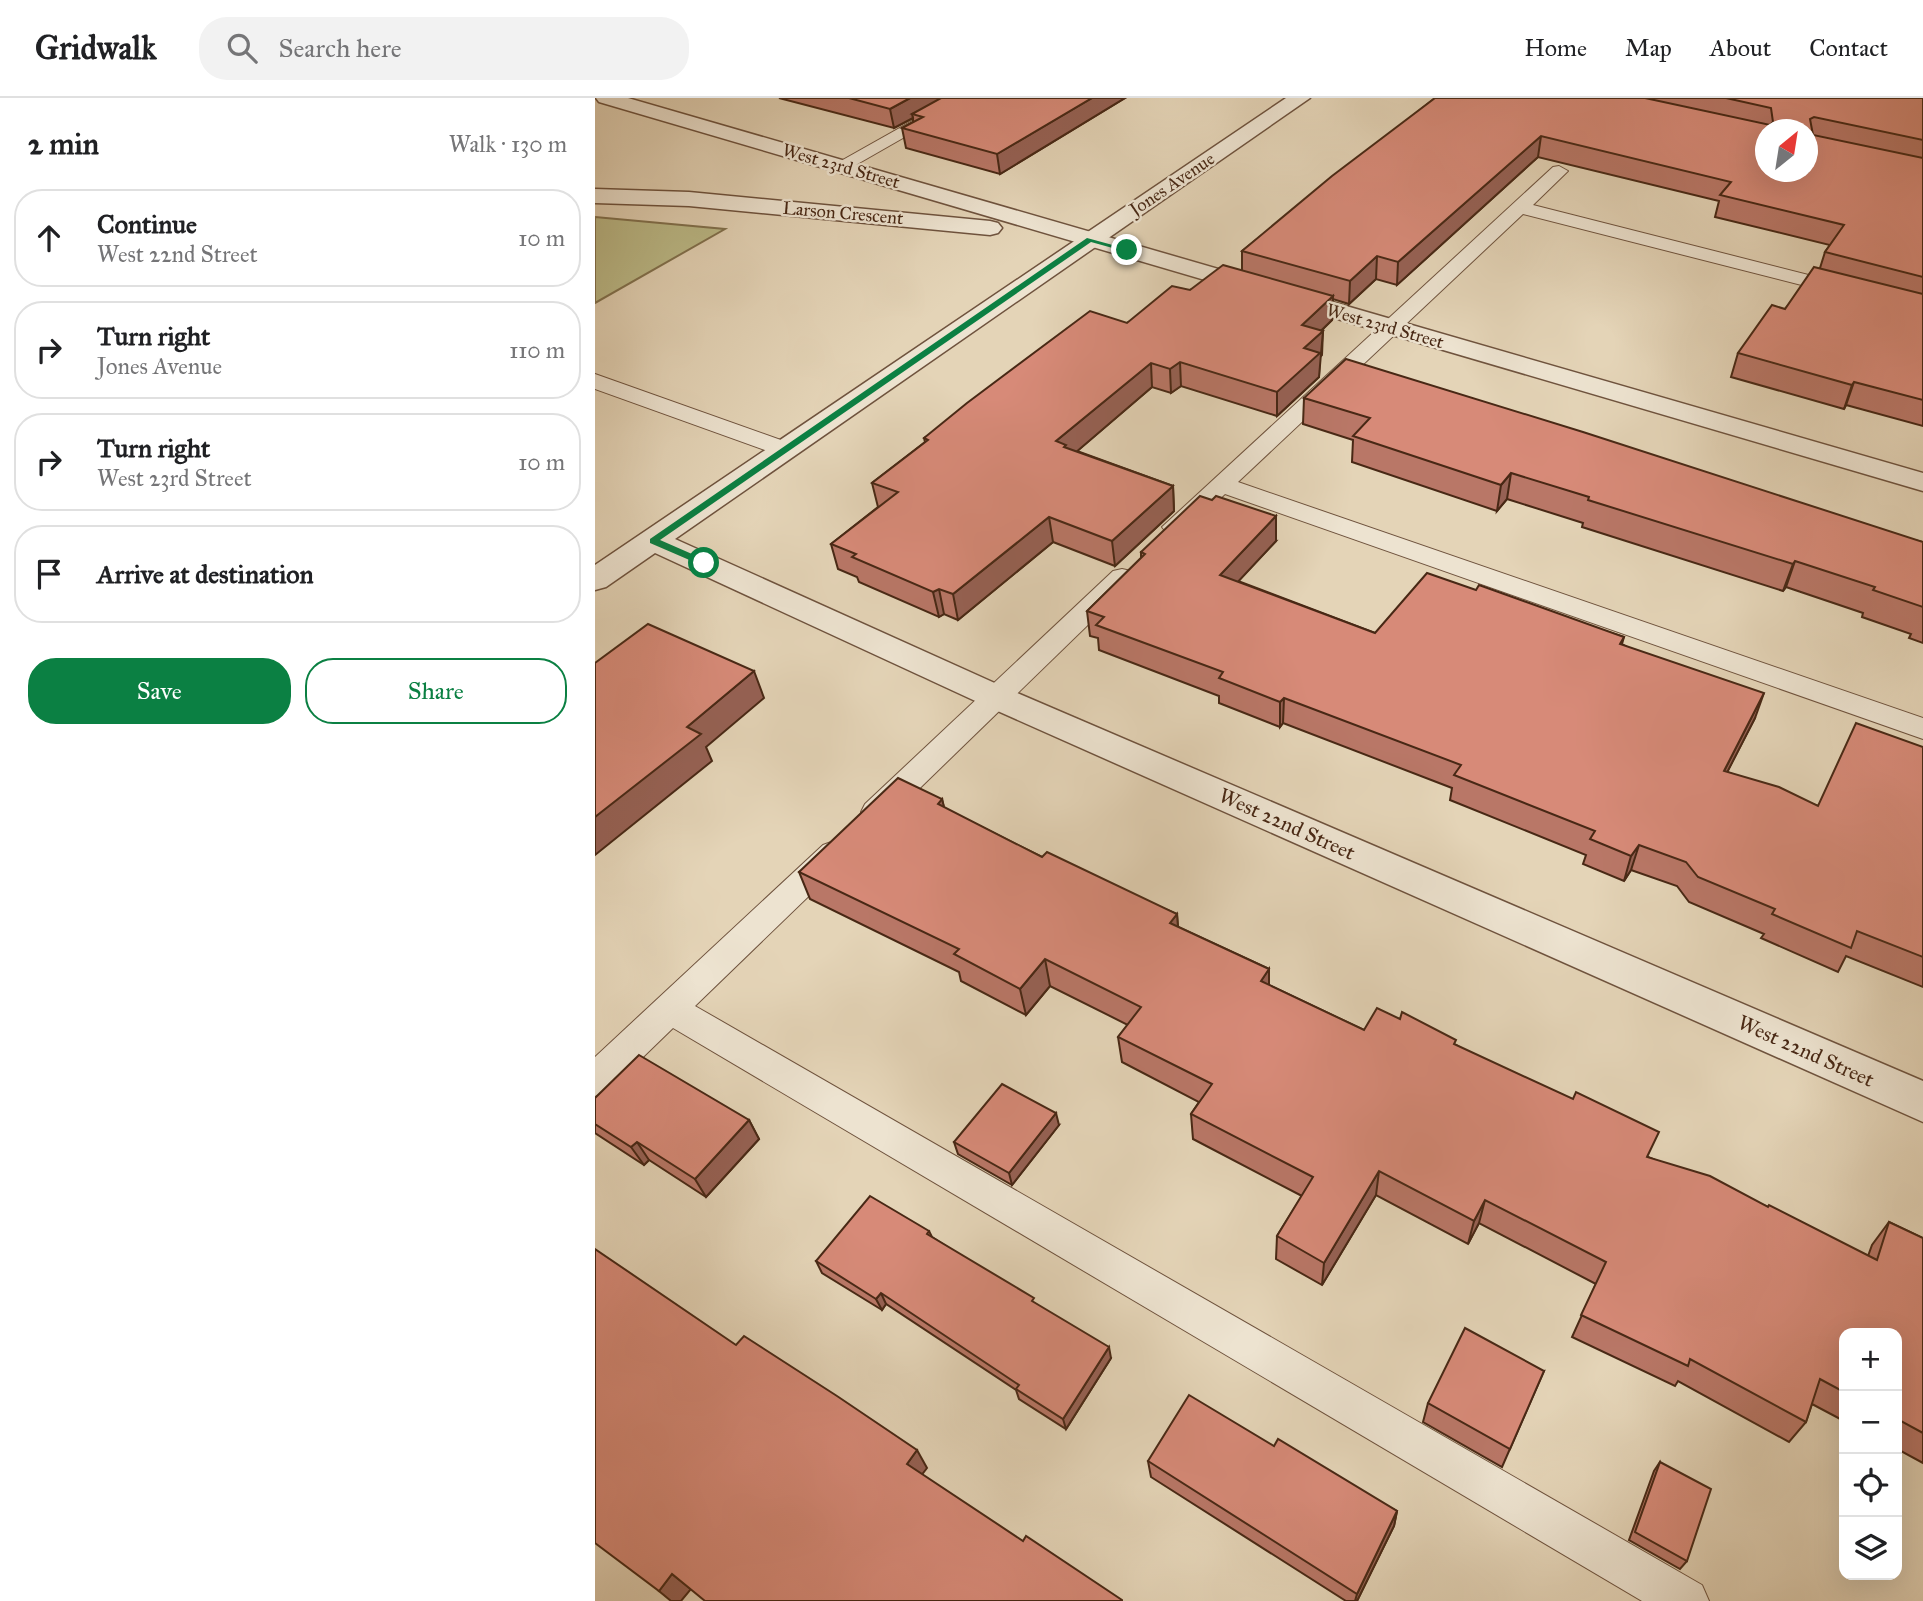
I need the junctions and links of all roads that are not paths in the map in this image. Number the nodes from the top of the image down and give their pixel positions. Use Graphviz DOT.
graph roads {
  1 [pos="605,98"];
  2 [pos="965,98"];
  3 [pos="1300,98"];
  4 [pos="841,166"];
  5 [pos="1559,171"];
  6 [pos="595,196"];
  7 [pos="1521,208"];
  8 [pos="1090,239"];
  9 [pos="1923,310"];
  10 [pos="1388,327"];
  11 [pos="595,381"];
  12 [pos="784,449"];
  13 [pos="1923,482"];
  14 [pos="1221,484"];
  15 [pos="653,541"];
  16 [pos="1161,541"];
  17 [pos="1141,559"];
  18 [pos="595,580"];
  19 [pos="996,697"];
  20 [pos="1923,729"];
  21 [pos="670,1009"];
  22 [pos="595,1080"];
  23 [pos="1923,1102"];
  24 [pos="1686,1601"];
  1 -- 4 [label="street, West 23rd Street"];
  2 -- 4 [label="lane"];
  3 -- 8 [label="street, Jones Avenue"];
  4 -- 8 [label="street, West 23rd Street"];
  5 -- 7 [label="lane"];
  6 -- 8 [label="street, Larson Crescent"];
  7 -- 9 [label="lane"];
  7 -- 10 [label="lane"];
  8 -- 10 [label="street, West 23rd Street"];
  8 -- 12 [label="street, Jones Avenue"];
  10 -- 13 [label="street, West 23rd Street"];
  10 -- 14 [label="lane"];
  11 -- 12 [label="lane"];
  12 -- 15 [label="street, Jones Avenue"];
  14 -- 16 [label="lane"];
  14 -- 20 [label="lane"];
  15 -- 18 [label="street, Jones Avenue"];
  15 -- 19 [label="street, West 22nd Street"];
  17 -- 19 [label="lane"];
  19 -- 21 [label="lane"];
  19 -- 23 [label="street, West 22nd Street"];
  21 -- 22 [label="lane"];
  21 -- 24 [label="lane"];
}
